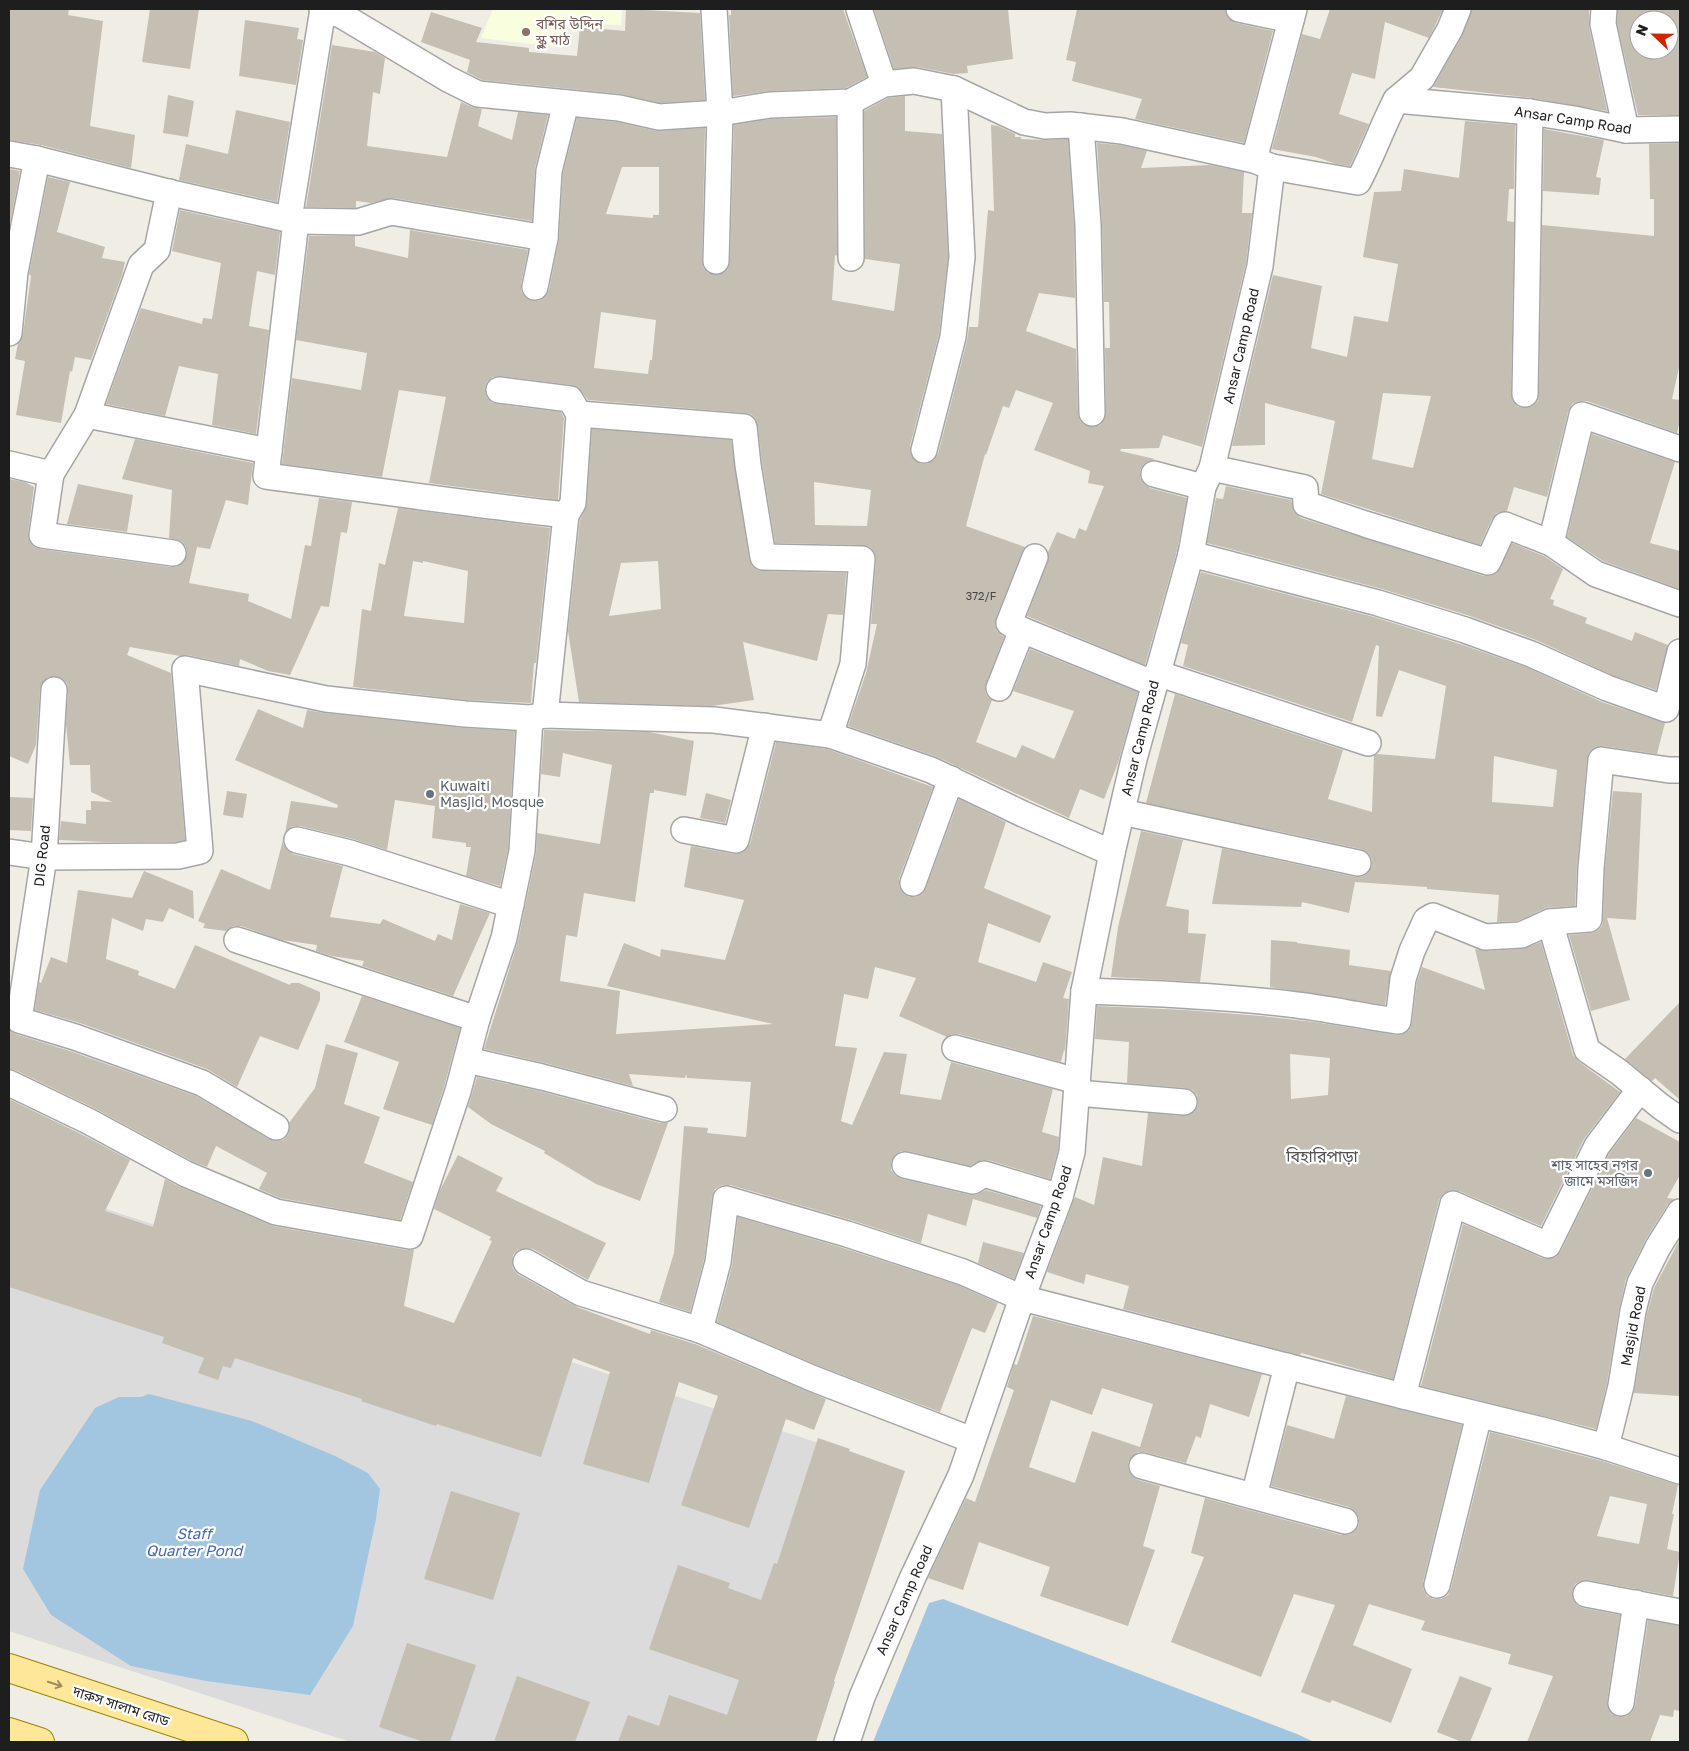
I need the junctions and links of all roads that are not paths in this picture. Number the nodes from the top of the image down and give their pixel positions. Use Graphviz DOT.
graph roads {
  1 [pos="322,9"];
  2 [pos="714,9"];
  3 [pos="859,9"];
  4 [pos="1239,9"];
  5 [pos="1458,9"];
  6 [pos="1604,9"];
  7 [pos="1293,15"];
  8 [pos="884,84"];
  9 [pos="954,89"];
  10 [pos="1396,100"];
  11 [pos="850,102"];
  12 [pos="566,103"];
  13 [pos="1530,112"];
  14 [pos="720,113"];
  15 [pos="1081,126"];
  16 [pos="1680,129"];
  17 [pos="1626,130"];
  18 [pos="9,154"];
  19 [pos="37,159"];
  20 [pos="1263,163"];
  21 [pos="169,192"];
  22 [pos="292,220"];
  23 [pos="545,238"];
  24 [pos="851,258"];
  25 [pos="716,261"];
  26 [pos="535,286"];
  27 [pos="9,333"];
  28 [pos="499,390"];
  29 [pos="1525,394"];
  30 [pos="1092,413"];
  31 [pos="579,414"];
  32 [pos="87,415"];
  33 [pos="1680,449"];
  34 [pos="924,450"];
  35 [pos="269,451"];
  36 [pos="9,464"];
  37 [pos="51,474"];
  38 [pos="1154,474"];
  39 [pos="1208,478"];
  40 [pos="566,515"];
  41 [pos="1551,543"];
  42 [pos="173,552"];
  43 [pos="1191,554"];
  44 [pos="1035,557"];
  45 [pos="1680,604"];
  46 [pos="1022,630"];
  47 [pos="1680,652"];
  48 [pos="1156,678"];
  49 [pos="998,688"];
  50 [pos="54,690"];
  51 [pos="538,717"];
  52 [pos="765,726"];
  53 [pos="830,735"];
  54 [pos="1368,743"];
  55 [pos="1680,770"];
  56 [pos="951,779"];
  57 [pos="1122,812"];
  58 [pos="684,830"];
  59 [pos="297,840"];
  60 [pos="9,852"];
  61 [pos="1112,853"];
  62 [pos="44,857"];
  63 [pos="1358,863"];
  64 [pos="914,883"];
  65 [pos="511,905"];
  66 [pos="1550,922"];
  67 [pos="237,940"];
  68 [pos="1084,991"];
  69 [pos="477,1019"];
  70 [pos="955,1048"];
  71 [pos="467,1060"];
  72 [pos="9,1083"];
  73 [pos="1077,1087"];
  74 [pos="1640,1089"];
  75 [pos="1184,1102"];
  76 [pos="664,1109"];
  77 [pos="1680,1120"];
  78 [pos="276,1127"];
  79 [pos="905,1166"];
  80 [pos="1060,1197"];
  81 [pos="1680,1212"];
  82 [pos="526,1262"];
  83 [pos="1022,1298"];
  84 [pos="700,1330"];
  85 [pos="1287,1366"];
  86 [pos="1403,1396"];
  87 [pos="1478,1415"];
  88 [pos="972,1440"];
  89 [pos="1606,1447"];
  90 [pos="1142,1466"];
  91 [pos="1680,1471"];
  92 [pos="1254,1496"];
  93 [pos="1345,1521"];
  94 [pos="1437,1585"];
  95 [pos="1586,1594"];
  96 [pos="1636,1603"];
  97 [pos="1680,1612"];
  98 [pos="9,1668"];
  99 [pos="1621,1704"];
  100 [pos="9,1732"];
  101 [pos="40,1742"];
  102 [pos="234,1742"];
  103 [pos="848,1742"];
  1 -- 12 [label="street"];
  1 -- 22 [label="street"];
  2 -- 14 [label="street"];
  3 -- 8 [label="street"];
  4 -- 7 [label="street"];
  5 -- 10 [label="street"];
  6 -- 17 [label="street"];
  7 -- 20 [label="street, Ansar Camp Road"];
  8 -- 9 [label="street"];
  8 -- 11 [label="street"];
  9 -- 15 [label="street"];
  9 -- 34 [label="street"];
  10 -- 13 [label="street, Ansar Camp Road"];
  10 -- 20 [label="street"];
  11 -- 14 [label="street"];
  11 -- 24 [label="street"];
  12 -- 14 [label="street"];
  12 -- 23 [label="street"];
  13 -- 17 [label="street, Ansar Camp Road"];
  13 -- 29 [label="street"];
  14 -- 25 [label="street"];
  15 -- 20 [label="street"];
  15 -- 30 [label="street"];
  16 -- 17 [label="street, Ansar Camp Road"];
  18 -- 19 [label="street"];
  19 -- 21 [label="street"];
  19 -- 27 [label="street"];
  20 -- 39 [label="street, Ansar Camp Road"];
  21 -- 22 [label="street"];
  21 -- 32 [label="street"];
  22 -- 23 [label="street"];
  22 -- 35 [label="street"];
  23 -- 26 [label="street"];
  28 -- 31 [label="street"];
  31 -- 40 [label="street"];
  31 -- 53 [label="street"];
  32 -- 35 [label="street"];
  32 -- 37 [label="street"];
  33 -- 41 [label="street"];
  35 -- 40 [label="street"];
  36 -- 37 [label="street"];
  37 -- 42 [label="street"];
  38 -- 39 [label="street"];
  39 -- 41 [label="street"];
  39 -- 43 [label="street, Ansar Camp Road"];
  40 -- 51 [label="street"];
  41 -- 45 [label="street"];
  43 -- 47 [label="street"];
  43 -- 48 [label="street, Ansar Camp Road"];
  44 -- 46 [label="street"];
  46 -- 48 [label="street"];
  46 -- 49 [label="street"];
  48 -- 54 [label="street"];
  48 -- 57 [label="street, Ansar Camp Road"];
  50 -- 62 [label="street, DIG Road"];
  51 -- 52 [label="street"];
  51 -- 62 [label="street"];
  51 -- 65 [label="street"];
  52 -- 53 [label="street"];
  52 -- 58 [label="street"];
  53 -- 56 [label="street"];
  55 -- 66 [label="street"];
  56 -- 61 [label="street"];
  56 -- 64 [label="street"];
  57 -- 61 [label="street, Ansar Camp Road"];
  57 -- 63 [label="street"];
  59 -- 65 [label="street"];
  60 -- 62 [label="street"];
  61 -- 68 [label="street, Ansar Camp Road"];
  62 -- 78 [label="street, DIG Road"];
  65 -- 69 [label="street"];
  66 -- 68 [label="street"];
  66 -- 74 [label="street"];
  67 -- 69 [label="street"];
  68 -- 73 [label="street, Ansar Camp Road"];
  69 -- 71 [label="street"];
  70 -- 73 [label="street"];
  71 -- 72 [label="street"];
  71 -- 76 [label="street"];
  73 -- 75 [label="street"];
  73 -- 80 [label="street, Ansar Camp Road"];
  74 -- 77 [label="street"];
  74 -- 86 [label="street"];
  79 -- 80 [label="street"];
  80 -- 83 [label="street, Ansar Camp Road"];
  81 -- 89 [label="street, Masjid Road"];
  82 -- 84 [label="street"];
  83 -- 84 [label="street"];
  83 -- 85 [label="street"];
  83 -- 88 [label="street, Ansar Camp Road"];
  84 -- 88 [label="street"];
  85 -- 86 [label="street"];
  85 -- 92 [label="street"];
  86 -- 87 [label="street"];
  87 -- 89 [label="street"];
  87 -- 94 [label="street"];
  88 -- 103 [label="street, Ansar Camp Road"];
  89 -- 91 [label="street"];
  90 -- 92 [label="street"];
  92 -- 93 [label="street"];
  95 -- 96 [label="street"];
  96 -- 97 [label="street"];
  96 -- 99 [label="street"];
  98 -- 102 [label="main road, দারুস সালাম রোড, one-way"];
  100 -- 101 [label="main road"];
}
